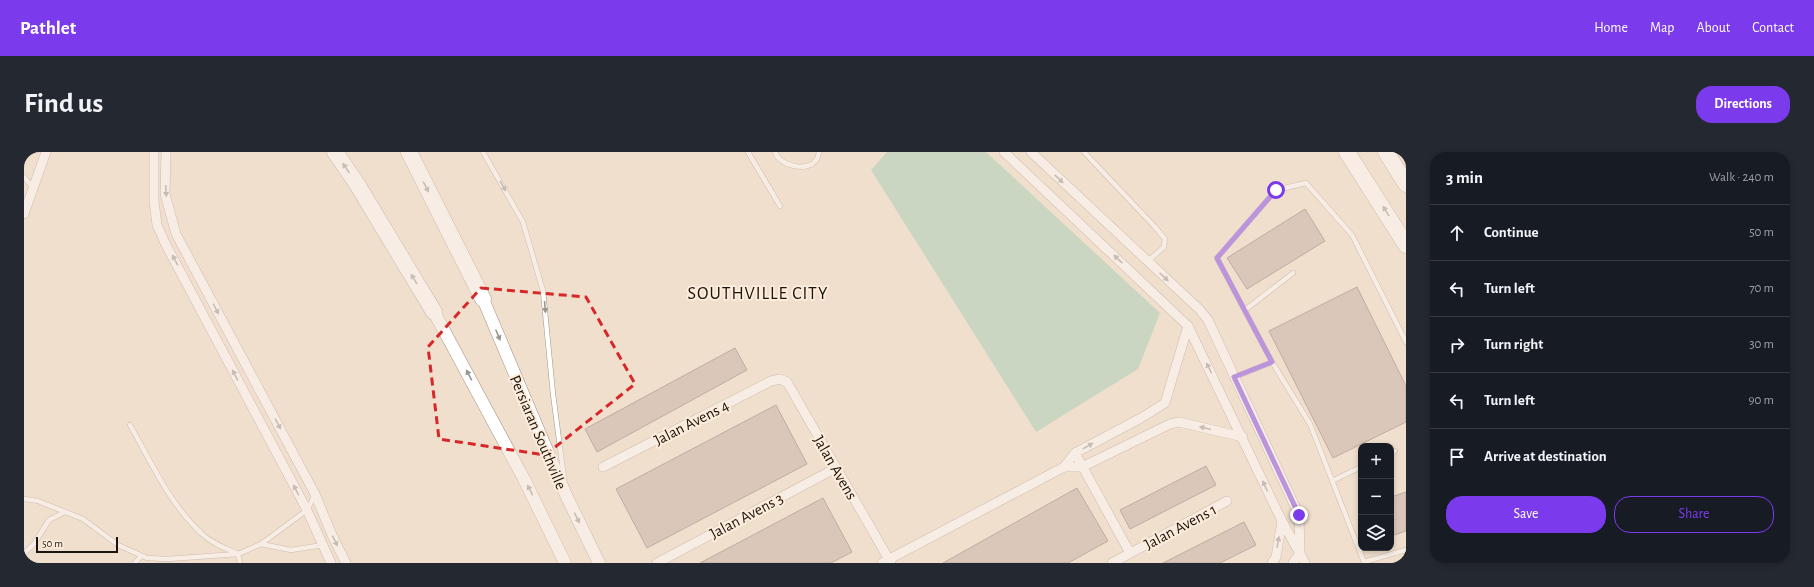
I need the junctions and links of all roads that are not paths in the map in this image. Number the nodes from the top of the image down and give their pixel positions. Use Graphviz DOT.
graph roads {
  1 [pos="46,152"];
  2 [pos="154,152"];
  3 [pos="166,152"];
  4 [pos="335,152"];
  5 [pos="409,152"];
  6 [pos="483,152"];
  7 [pos="748,152"];
  8 [pos="775,152"];
  9 [pos="819,152"];
  10 [pos="1004,152"];
  11 [pos="1031,152"];
  12 [pos="1084,152"];
  13 [pos="1347,152"];
  14 [pos="1386,152"];
  15 [pos="24,177"];
  16 [pos="1406,184"];
  17 [pos="34,189"];
  18 [pos="780,206"];
  19 [pos="24,214"];
  20 [pos="1406,244"];
  21 [pos="1148,261"];
  22 [pos="1293,273"];
  23 [pos="483,299"];
  24 [pos="1245,310"];
  25 [pos="434,312"];
  26 [pos="1188,326"];
  27 [pos="1406,342"];
  28 [pos="1272,362"];
  29 [pos="1234,377"];
  30 [pos="780,379"];
  31 [pos="1141,418"];
  32 [pos="130,425"];
  33 [pos="1151,434"];
  34 [pos="1106,436"];
  35 [pos="1243,437"];
  36 [pos="1115,452"];
  37 [pos="1075,453"];
  38 [pos="603,467"];
  39 [pos="836,468"];
  40 [pos="1064,468"];
  41 [pos="1082,468"];
  42 [pos="1358,468"];
  43 [pos="1332,481"];
  44 [pos="315,494"];
  45 [pos="566,495"];
  46 [pos="24,500"];
  47 [pos="1227,501"];
  48 [pos="307,510"];
  49 [pos="65,512"];
  50 [pos="1282,521"];
  51 [pos="261,544"];
  52 [pos="323,545"];
  53 [pos="1406,550"];
  54 [pos="24,552"];
  55 [pos="1130,553"];
  56 [pos="1300,553"];
  57 [pos="238,554"];
  58 [pos="141,556"];
  59 [pos="887,562"];
  60 [pos="135,563"];
  61 [pos="240,563"];
  62 [pos="331,563"];
  63 [pos="346,563"];
  64 [pos="565,563"];
  65 [pos="598,563"];
  66 [pos="657,563"];
  67 [pos="1112,563"];
  68 [pos="1272,563"];
  69 [pos="1293,563"];
  70 [pos="1305,563"];
  1 -- 17 [label="street"];
  48 -- 2 [label="street, one-way"];
  3 -- 44 [label="street, one-way"];
  25 -- 4 [label="highway, one-way"];
  5 -- 23 [label="highway, one-way"];
  6 -- 45 [label="lane, one-way"];
  7 -- 18 [label="lane"];
  8 -- 9 [label="lane"];
  26 -- 10 [label="street, one-way"];
  11 -- 21 [label="street, one-way"];
  12 -- 21 [label="lane"];
  20 -- 13 [label="highway, one-way"];
  14 -- 16 [label="highway"];
  15 -- 17 [label="lane"];
  17 -- 19 [label="street"];
  21 -- 29 [label="street, one-way"];
  22 -- 24 [label="lane"];
  23 -- 45 [label="main road, Persiaran Southville, one-way"];
  24 -- 27 [label="lane"];
  24 -- 28 [label="lane"];
  64 -- 25 [label="main road, Persiaran Southville, one-way"];
  26 -- 31 [label="street"];
  35 -- 26 [label="street, one-way"];
  28 -- 29 [label="lane"];
  28 -- 43 [label="lane"];
  29 -- 56 [label="street"];
  30 -- 38 [label="street, Jalan Avens 4"];
  30 -- 39 [label="street, Jalan Avens"];
  31 -- 33 [label="street"];
  31 -- 34 [label="street"];
  32 -- 57 [label="lane"];
  35 -- 33 [label="street, one-way"];
  33 -- 36 [label="street"];
  34 -- 36 [label="street"];
  37 -- 34 [label="street, one-way"];
  50 -- 35 [label="street, one-way"];
  36 -- 41 [label="street"];
  37 -- 40 [label="street"];
  37 -- 41 [label="street"];
  39 -- 59 [label="street, Jalan Avens"];
  39 -- 66 [label="street, Jalan Avens 3"];
  40 -- 41 [label="street"];
  40 -- 59 [label="street"];
  41 -- 55 [label="street"];
  42 -- 43 [label="lane"];
  43 -- 53 [label="lane"];
  44 -- 48 [label="lane"];
  44 -- 63 [label="street, one-way"];
  45 -- 65 [label="main road, Persiaran Southville, one-way"];
  46 -- 49 [label="lane"];
  47 -- 55 [label="street, Jalan Avens 1"];
  48 -- 51 [label="lane"];
  48 -- 52 [label="street"];
  49 -- 54 [label="lane"];
  49 -- 58 [label="lane"];
  50 -- 56 [label="street"];
  68 -- 50 [label="street, one-way"];
  51 -- 52 [label="lane"];
  51 -- 57 [label="lane"];
  52 -- 62 [label="street"];
  55 -- 67 [label="street, Jalan Avens 1"];
  56 -- 69 [label="street"];
  56 -- 70 [label="street"];
  57 -- 58 [label="lane"];
  57 -- 61 [label="lane"];
  58 -- 60 [label="lane"];
}
